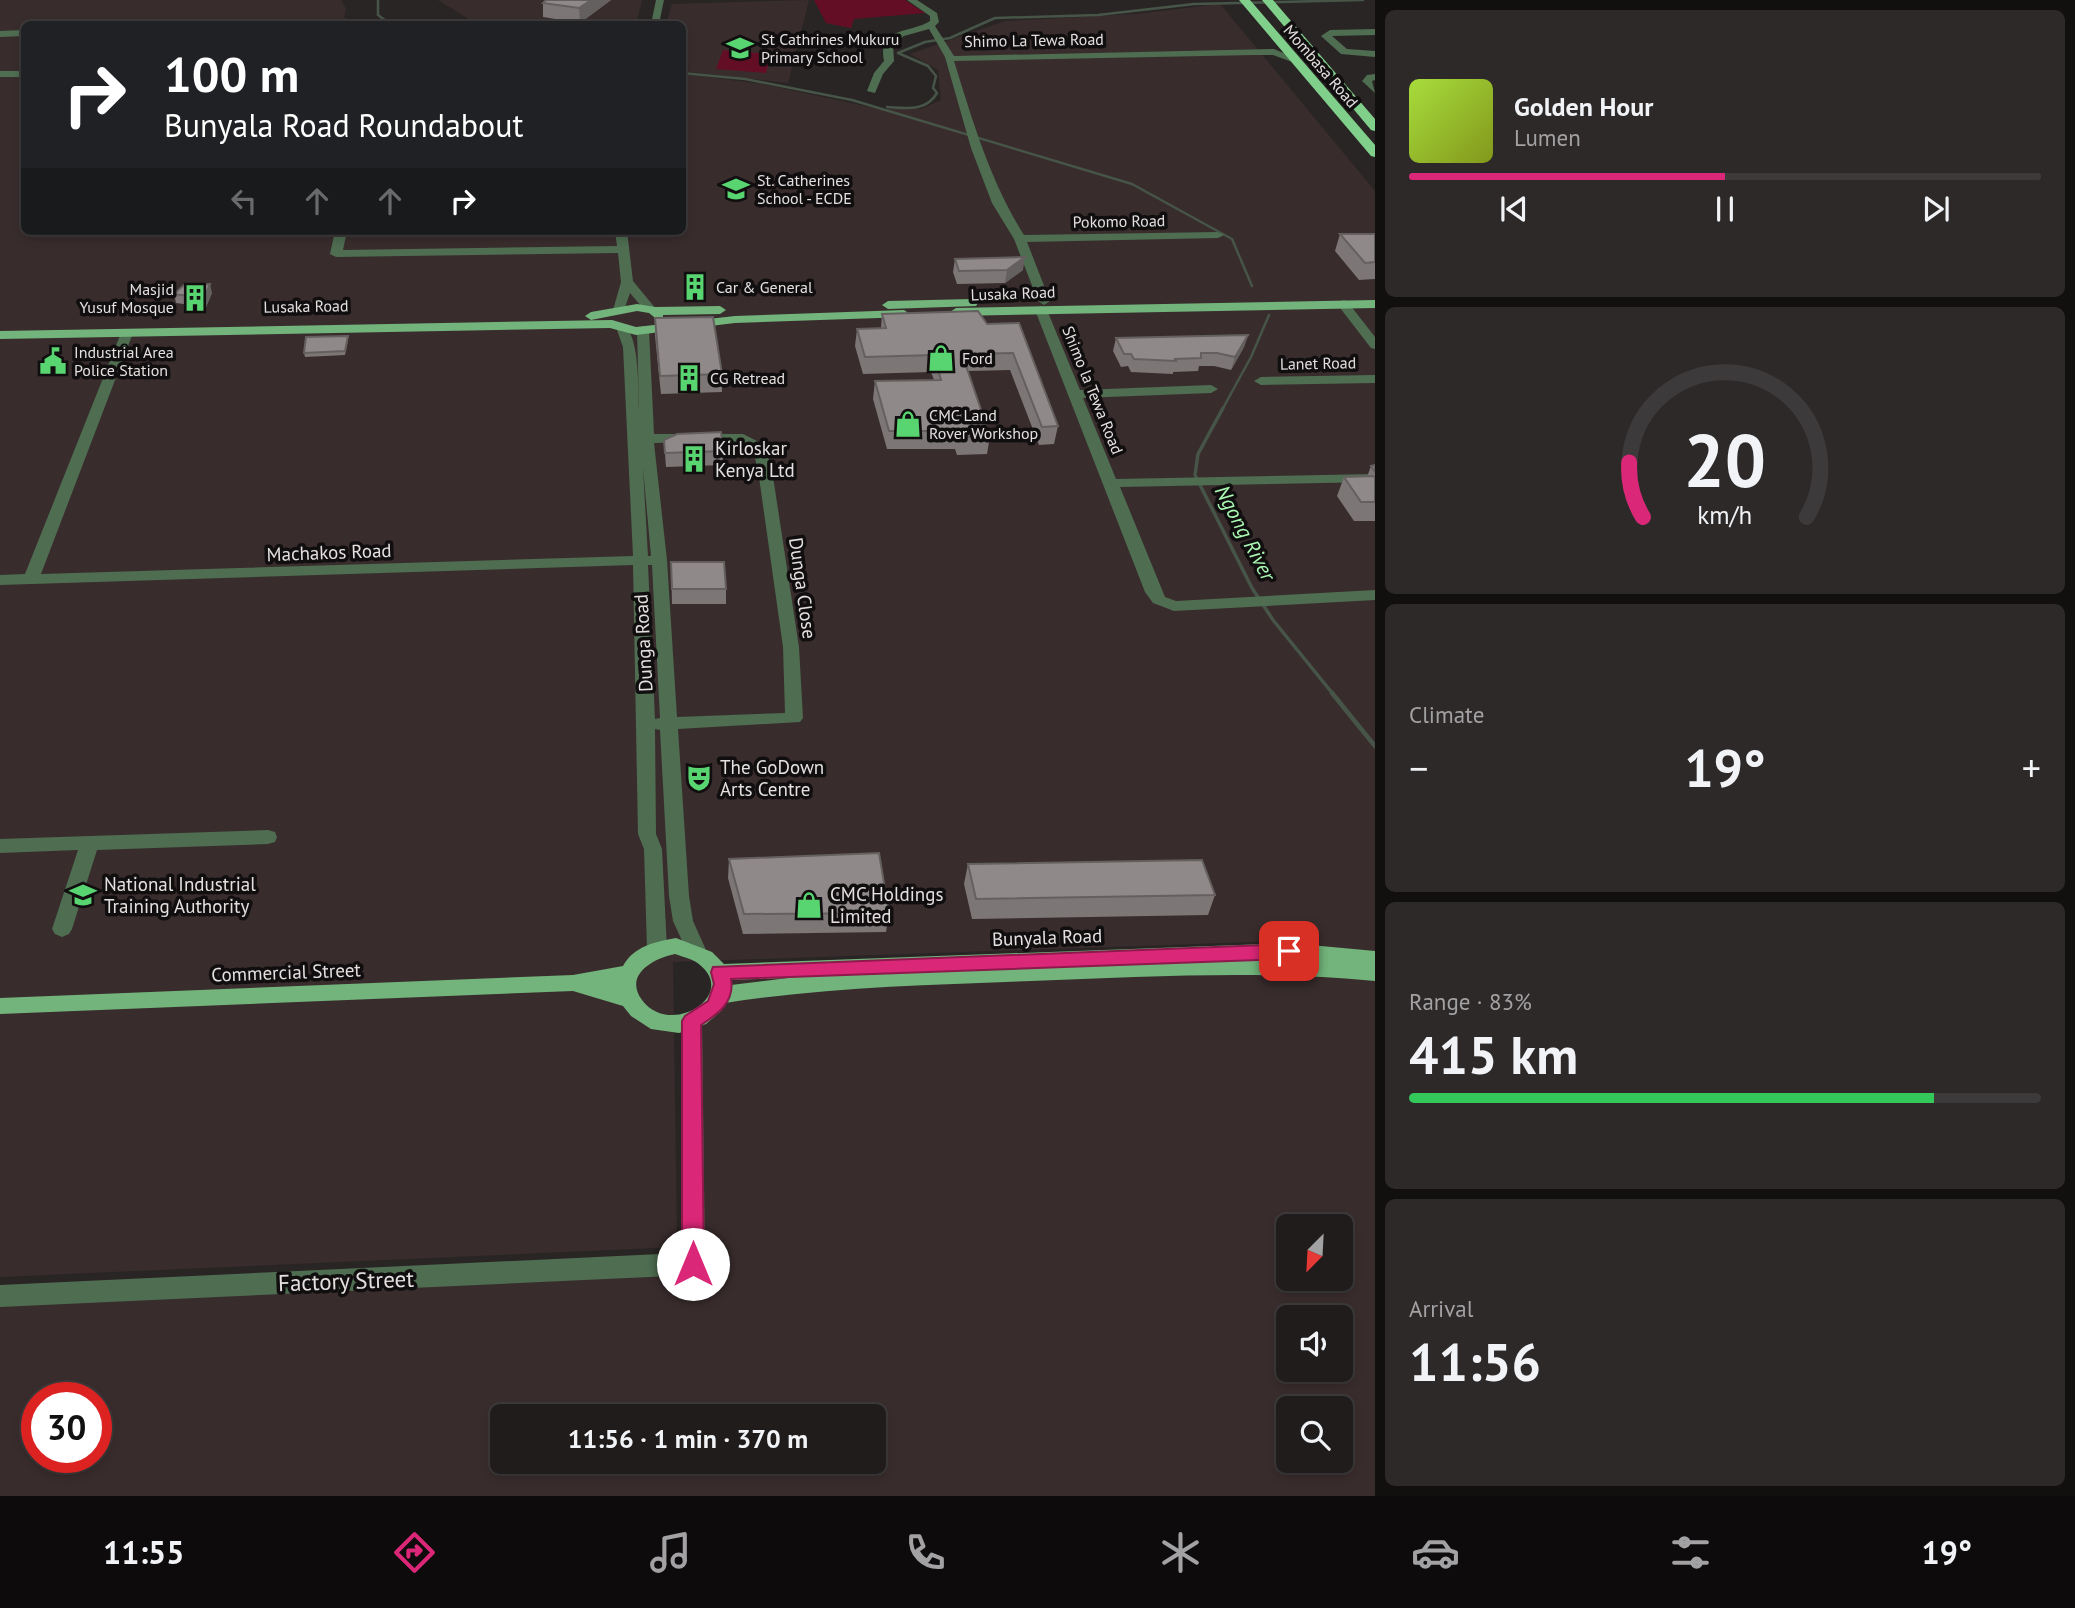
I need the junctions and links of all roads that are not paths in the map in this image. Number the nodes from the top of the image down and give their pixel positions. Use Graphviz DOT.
graph roads {
  1 [pos="660,0"];
  2 [pos="911,0"];
  3 [pos="1273,1"];
  4 [pos="1250,2"];
  5 [pos="656,21"];
  6 [pos="931,26"];
  7 [pos="1375,32"];
  8 [pos="21,33"];
  9 [pos="0,34"];
  10 [pos="1375,54"];
  11 [pos="951,59"];
  12 [pos="1295,60"];
  13 [pos="0,74"];
  14 [pos="21,74"];
  15 [pos="1375,76"];
  16 [pos="1375,90"];
  17 [pos="872,91"];
  18 [pos="1375,115"];
  19 [pos="1375,127"];
  20 [pos="1375,137"];
  21 [pos="1375,153"];
  22 [pos="340,235"];
  23 [pos="621,235"];
  24 [pos="1218,235"];
  25 [pos="1020,239"];
  26 [pos="622,249"];
  27 [pos="627,282"];
  28 [pos="1375,296"];
  29 [pos="1343,304"];
  30 [pos="1375,304"];
  31 [pos="1043,306"];
  32 [pos="652,310"];
  33 [pos="617,320"];
  34 [pos="0,328"];
  35 [pos="648,329"];
  36 [pos="127,333"];
  37 [pos="0,335"];
  38 [pos="1375,345"];
  39 [pos="1375,379"];
  40 [pos="1261,381"];
  41 [pos="1211,388"];
  42 [pos="1077,394"];
  43 [pos="641,439"];
  44 [pos="1375,478"];
  45 [pos="1110,483"];
  46 [pos="659,560"];
  47 [pos="640,561"];
  48 [pos="0,580"];
  49 [pos="31,580"];
  50 [pos="1374,596"];
  51 [pos="648,724"];
  52 [pos="668,724"];
  53 [pos="268,837"];
  54 [pos="90,843"];
  55 [pos="0,846"];
  56 [pos="62,929"];
  57 [pos="657,949"];
  58 [pos="696,950"];
  59 [pos="1375,959"];
  60 [pos="720,972"];
  61 [pos="629,973"];
  62 [pos="1375,973"];
  63 [pos="573,983"];
  64 [pos="721,995"];
  65 [pos="630,999"];
  66 [pos="0,1006"];
  67 [pos="692,1021"];
  68 [pos="0,1296"];
  1 -- 5 [label="street"];
  2 -- 6 [label="street"];
  3 -- 18 [label="highway, Mombasa Road"];
  3 -- 19 [label="highway"];
  4 -- 12 [label="highway, Mombasa Road"];
  4 -- 20 [label="highway"];
  6 -- 11 [label="street"];
  6 -- 17 [label="street"];
  7 -- 10 [label="street"];
  8 -- 9 [label="street"];
  11 -- 12 [label="street, Shimo La Tewa Road"];
  11 -- 25 [label="street, Shimo La Tewa Road"];
  12 -- 21 [label="highway, Mombasa Road"];
  13 -- 14 [label="street"];
  15 -- 16 [label="street"];
  22 -- 26 [label="street"];
  23 -- 26 [label="street, Dunga Road"];
  24 -- 25 [label="street, Pokomo Road"];
  25 -- 31 [label="street, Shimo La Tewa Road"];
  26 -- 27 [label="street, Dunga Road"];
  27 -- 32 [label="street"];
  27 -- 33 [label="street, Dunga Road"];
  28 -- 31 [label="main road, Lusaka Road"];
  29 -- 30 [label="main road, Lusaka Road"];
  29 -- 31 [label="main road, Lusaka Road"];
  29 -- 38 [label="street"];
  31 -- 32 [label="main road, Lusaka Road"];
  31 -- 35 [label="main road, Lusaka Road"];
  31 -- 42 [label="street, Shimo la Tewa Road"];
  32 -- 33 [label="main road, Lusaka Road"];
  32 -- 35 [label="main road"];
  33 -- 34 [label="main road, Lusaka Road"];
  33 -- 35 [label="main road, Lusaka Road"];
  33 -- 36 [label="main road, Lusaka Road"];
  33 -- 43 [label="street, Dunga Road"];
  35 -- 43 [label="street, Dunga Road"];
  36 -- 37 [label="main road, Lusaka Road"];
  36 -- 49 [label="street"];
  39 -- 40 [label="street, Lanet Road"];
  41 -- 42 [label="street"];
  42 -- 45 [label="street, Shimo la Tewa Road"];
  43 -- 46 [label="street, Dunga Road"];
  43 -- 47 [label="street, Dunga Road"];
  43 -- 52 [label="street, Dunga Close"];
  44 -- 45 [label="street"];
  45 -- 50 [label="street, Shimo la Tewa Road"];
  46 -- 47 [label="street, Machakos Road"];
  46 -- 52 [label="street, Dunga Road"];
  47 -- 49 [label="street, Machakos Road"];
  47 -- 51 [label="street, Dunga Road"];
  48 -- 49 [label="street, Machakos Road"];
  51 -- 52 [label="street, Dunga Close"];
  51 -- 57 [label="street, Dunga Road"];
  52 -- 58 [label="street, Dunga Road"];
  53 -- 54 [label="street"];
  54 -- 55 [label="street"];
  54 -- 56 [label="street"];
  57 -- 58 [label="main road"];
  57 -- 61 [label="main road"];
  58 -- 60 [label="main road"];
  59 -- 60 [label="main road, Bunyala Road"];
  60 -- 64 [label="main road"];
  61 -- 63 [label="main road, Commercial Street"];
  61 -- 65 [label="main road"];
  62 -- 64 [label="main road, Bunyala Road"];
  63 -- 65 [label="main road, Commercial Street"];
  63 -- 66 [label="main road, Commercial Street"];
  64 -- 67 [label="main road"];
  65 -- 67 [label="main road"];
  67 -- 68 [label="street, Factory Street"];
}
